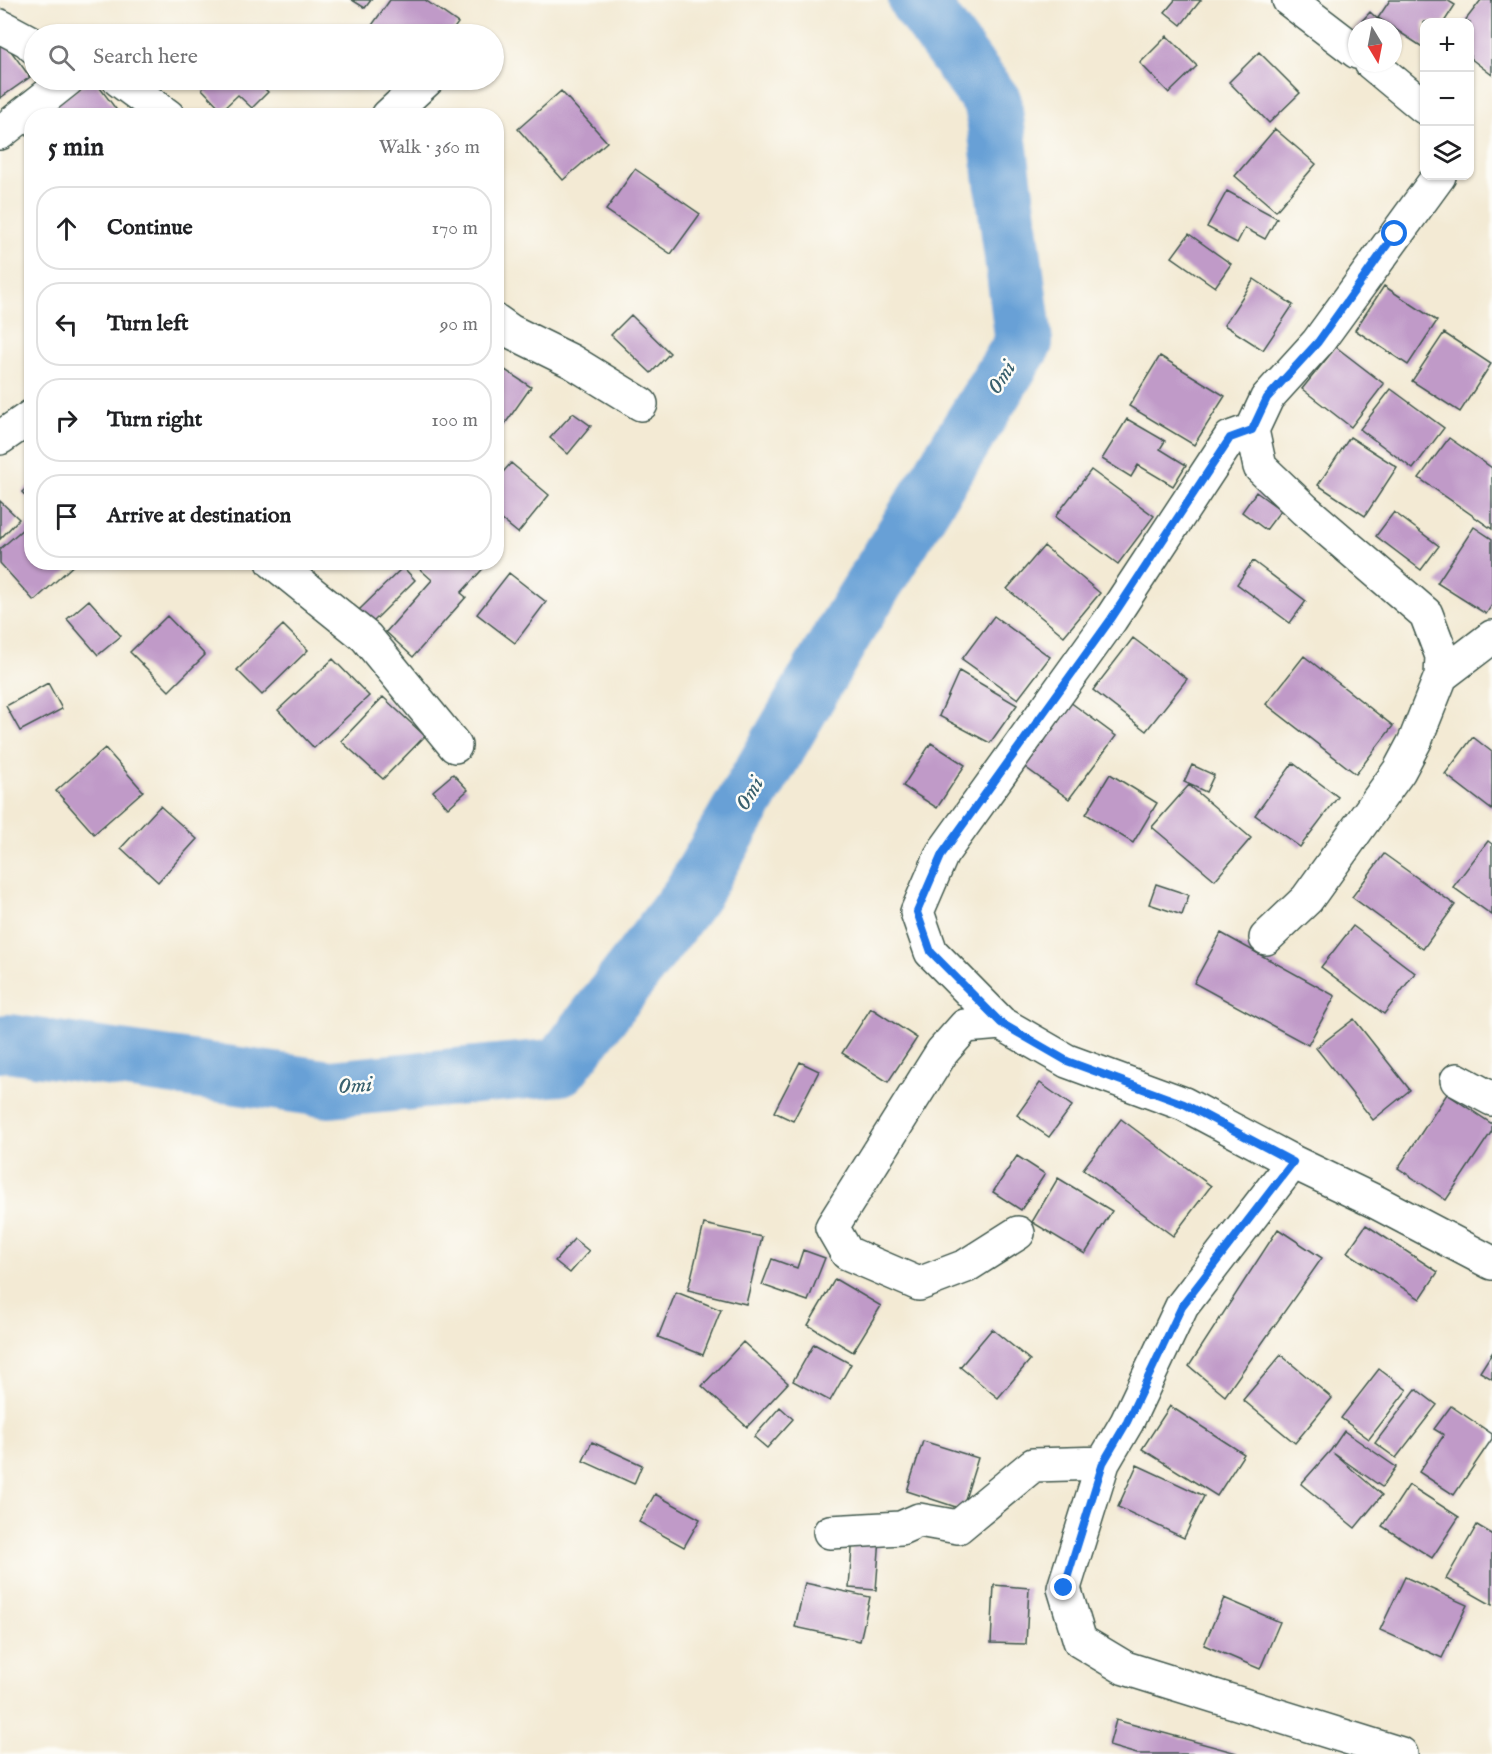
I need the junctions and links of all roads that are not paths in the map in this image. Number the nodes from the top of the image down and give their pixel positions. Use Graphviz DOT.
graph roads {
  1 [pos="1289,0"];
  2 [pos="0,27"];
  3 [pos="24,39"];
  4 [pos="1348,45"];
  5 [pos="1382,72"];
  6 [pos="54,90"];
  7 [pos="133,90"];
  8 [pos="416,90"];
  9 [pos="1420,102"];
  10 [pos="32,108"];
  11 [pos="157,108"];
  12 [pos="397,108"];
  13 [pos="24,114"];
  14 [pos="0,133"];
  15 [pos="1436,180"];
  16 [pos="504,327"];
  17 [pos="641,404"];
  18 [pos="24,422"];
  19 [pos="1241,434"];
  20 [pos="0,438"];
  21 [pos="283,570"];
  22 [pos="1492,637"];
  23 [pos="1442,676"];
  24 [pos="454,746"];
  25 [pos="1266,938"];
  26 [pos="1001,1023"];
  27 [pos="1457,1080"];
  28 [pos="1492,1099"];
  29 [pos="1293,1162"];
  30 [pos="1018,1233"];
  31 [pos="1492,1263"];
  32 [pos="1103,1463"];
  33 [pos="830,1532"];
  34 [pos="1401,1754"];
  1 -- 4 [label="street"];
  2 -- 3 [label="street"];
  5 -- 9 [label="street"];
  6 -- 10 [label="street"];
  7 -- 11 [label="street"];
  8 -- 12 [label="street"];
  13 -- 14 [label="street"];
  15 -- 19 [label="street"];
  16 -- 17 [label="street"];
  18 -- 20 [label="street"];
  19 -- 23 [label="street"];
  19 -- 26 [label="street"];
  21 -- 24 [label="street"];
  22 -- 23 [label="street"];
  23 -- 25 [label="street"];
  26 -- 29 [label="street"];
  26 -- 30 [label="street"];
  27 -- 28 [label="street"];
  29 -- 31 [label="street"];
  29 -- 32 [label="street"];
  32 -- 33 [label="street"];
  32 -- 34 [label="street"];
}
